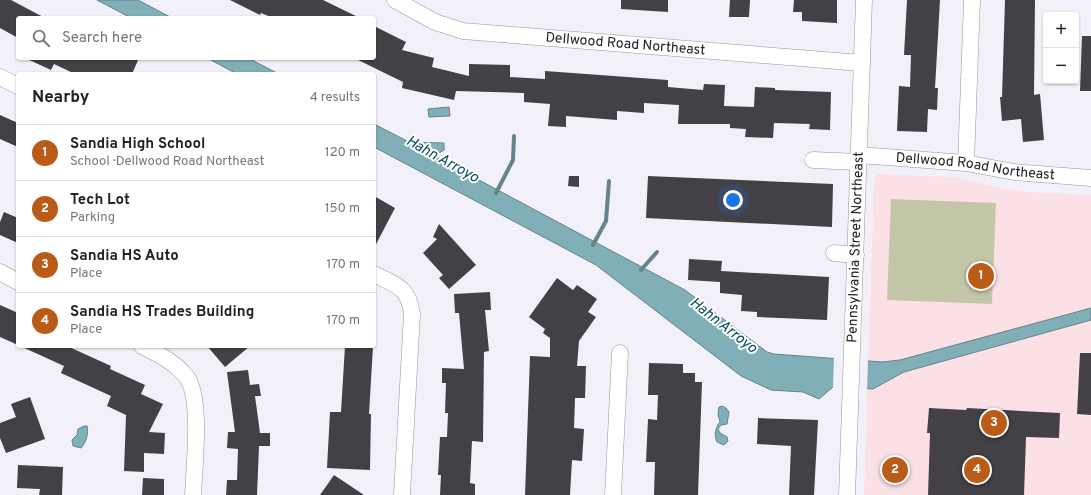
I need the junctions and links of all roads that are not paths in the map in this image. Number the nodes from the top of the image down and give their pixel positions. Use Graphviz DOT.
graph roads {
  1 [pos="395,0"];
  2 [pos="864,0"];
  3 [pos="972,0"];
  4 [pos="862,63"];
  5 [pos="0,77"];
  6 [pos="16,85"];
  7 [pos="859,159"];
  8 [pos="813,160"];
  9 [pos="966,163"];
  10 [pos="1091,178"];
  11 [pos="834,253"];
  12 [pos="856,255"];
  13 [pos="0,272"];
  14 [pos="376,275"];
  15 [pos="16,281"];
  16 [pos="146,348"];
  17 [pos="620,353"];
  18 [pos="193,495"];
  19 [pos="402,495"];
  20 [pos="613,495"];
  21 [pos="847,495"];
  1 -- 4 [label="street, Dellwood Road Northeast"];
  2 -- 4 [label="street, Pennsylvania Street Northeast"];
  3 -- 9 [label="street"];
  4 -- 7 [label="street, Pennsylvania Street Northeast"];
  5 -- 6 [label="street"];
  7 -- 8 [label="street, Dellwood Road Northeast"];
  7 -- 9 [label="street, Dellwood Road Northeast"];
  7 -- 12 [label="street, Pennsylvania Street Northeast"];
  9 -- 10 [label="street, Dellwood Road Northeast"];
  11 -- 12 [label="street"];
  12 -- 21 [label="street, Pennsylvania Street Northeast"];
  13 -- 15 [label="street"];
  14 -- 19 [label="street"];
  16 -- 18 [label="street"];
  17 -- 20 [label="street"];
}
